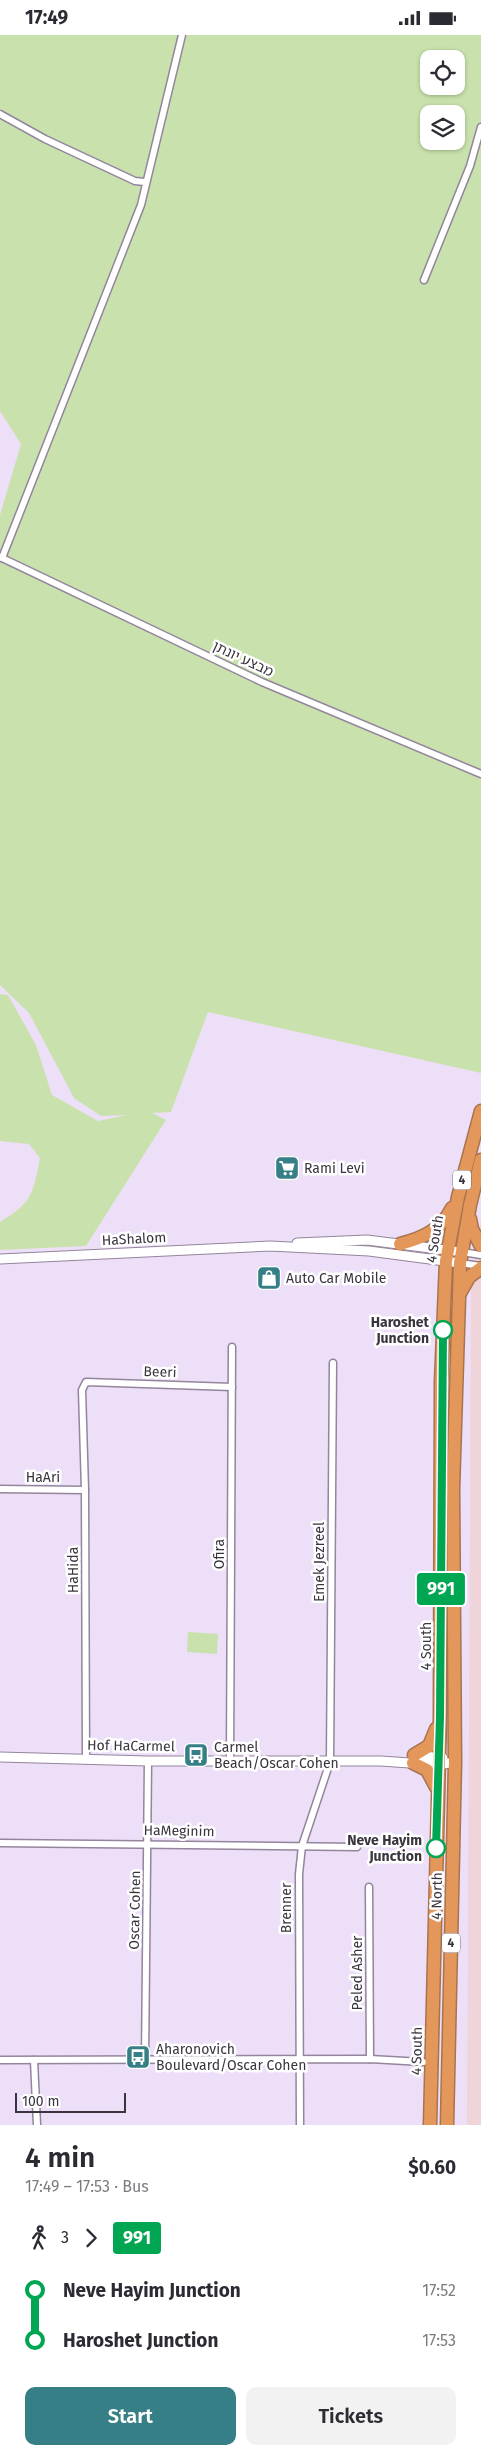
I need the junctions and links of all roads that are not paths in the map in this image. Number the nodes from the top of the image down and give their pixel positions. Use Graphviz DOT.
graph roads {
  1 [pos="182,35"];
  2 [pos="0,114"];
  3 [pos="481,127"];
  4 [pos="145,182"];
  5 [pos="424,280"];
  6 [pos="1,558"];
  7 [pos="481,774"];
  8 [pos="481,1111"];
  9 [pos="481,1160"];
  10 [pos="458,1197"];
  11 [pos="469,1213"];
  12 [pos="400,1244"];
  13 [pos="270,1246"];
  14 [pos="481,1246"];
  15 [pos="481,1255"];
  16 [pos="446,1256"];
  17 [pos="461,1258"];
  18 [pos="0,1259"];
  19 [pos="481,1267"];
  20 [pos="458,1298"];
  21 [pos="232,1347"];
  22 [pos="333,1363"];
  23 [pos="86,1382"];
  24 [pos="232,1387"];
  25 [pos="0,1489"];
  26 [pos="85,1490"];
  27 [pos="440,1717"];
  28 [pos="0,1757"];
  29 [pos="414,1759"];
  30 [pos="86,1760"];
  31 [pos="148,1761"];
  32 [pos="230,1761"];
  33 [pos="438,1761"];
  34 [pos="330,1762"];
  35 [pos="455,1762"];
  36 [pos="437,1790"];
  37 [pos="0,1843"];
  38 [pos="149,1843"];
  39 [pos="302,1846"];
  40 [pos="357,1847"];
  41 [pos="369,1887"];
  42 [pos="299,2059"];
  43 [pos="370,2059"];
  44 [pos="0,2060"];
  45 [pos="34,2060"];
  46 [pos="145,2061"];
  47 [pos="423,2062"];
  48 [pos="37,2125"];
  49 [pos="300,2125"];
  50 [pos="430,2125"];
  51 [pos="447,2125"];
  1 -- 4 [label="street"];
  2 -- 4 [label="street"];
  3 -- 5 [label="street"];
  4 -- 6 [label="street"];
  6 -- 7 [label="street, מבצע יונתן"];
  8 -- 10 [label="highway, 4 South / 4"];
  9 -- 11 [label="highway, 4 North / 4"];
  10 -- 12 [label="highway"];
  10 -- 16 [label="highway, 4 South / 4"];
  11 -- 14 [label="highway"];
  11 -- 17 [label="highway, 4 North / 4"];
  12 -- 13 [label="street, HaShalom"];
  12 -- 16 [label="street, HaShalom"];
  13 -- 16 [label="street, HaShalom"];
  13 -- 18 [label="street, HaShalom"];
  15 -- 17 [label="street"];
  16 -- 17 [label="street"];
  16 -- 27 [label="highway, 4 South / 4"];
  17 -- 19 [label="street"];
  17 -- 20 [label="highway, 4 North / 4"];
  19 -- 20 [label="highway"];
  20 -- 35 [label="highway, 4 North / 4"];
  21 -- 24 [label="street, Ofira"];
  22 -- 34 [label="street, Emek Jezreel"];
  23 -- 24 [label="street, Beeri"];
  23 -- 26 [label="street, HaHida"];
  24 -- 32 [label="street, Ofira"];
  25 -- 26 [label="street, HaAri"];
  26 -- 30 [label="street, HaHida"];
  27 -- 29 [label="highway"];
  27 -- 33 [label="highway, 4 South / 4"];
  28 -- 30 [label="street, Hof HaCarmel"];
  29 -- 33 [label="street, Hof HaCarmel"];
  29 -- 34 [label="street, Hof HaCarmel"];
  29 -- 36 [label="highway"];
  30 -- 31 [label="street, Hof HaCarmel"];
  31 -- 32 [label="street, Hof HaCarmel"];
  31 -- 38 [label="street, Oscar Cohen"];
  32 -- 34 [label="street, Hof HaCarmel"];
  33 -- 35 [label="street, Hof HaCarmel"];
  33 -- 36 [label="highway, 4 South / 4"];
  34 -- 39 [label="street, Brenner"];
  35 -- 51 [label="highway, 4 North / 4"];
  36 -- 50 [label="highway, 4 South / 4"];
  37 -- 38 [label="street, HaMeginim"];
  38 -- 39 [label="street, HaMeginim"];
  38 -- 46 [label="street, Oscar Cohen"];
  39 -- 40 [label="street, HaMeginim"];
  39 -- 42 [label="street, Brenner"];
  41 -- 43 [label="street, Peled Asher"];
  42 -- 43 [label="street"];
  42 -- 46 [label="street"];
  42 -- 49 [label="street, Brenner"];
  43 -- 47 [label="street"];
  44 -- 45 [label="street"];
  45 -- 46 [label="street"];
  45 -- 48 [label="street"];
}
